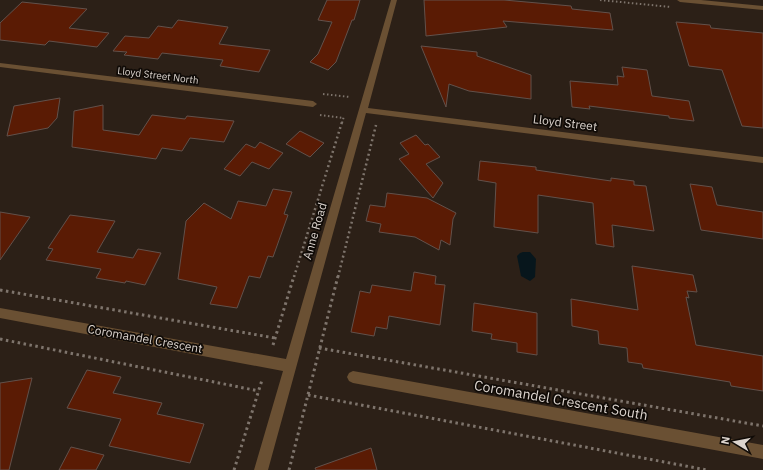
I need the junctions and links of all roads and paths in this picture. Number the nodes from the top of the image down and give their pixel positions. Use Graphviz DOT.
graph roads {
  1 [pos="394,0"];
  2 [pos="680,0"];
  3 [pos="763,8"];
  4 [pos="0,65"];
  5 [pos="352,90"];
  6 [pos="313,104"];
  7 [pos="348,104"];
  8 [pos="363,110"];
  9 [pos="346,111"];
  10 [pos="377,121"];
  11 [pos="763,160"];
  12 [pos="0,290"];
  13 [pos="0,313"];
  14 [pos="275,338"];
  15 [pos="0,339"];
  16 [pos="273,345"];
  17 [pos="320,348"];
  18 [pos="290,366"];
  19 [pos="353,377"];
  20 [pos="262,380"];
  21 [pos="259,391"];
  22 [pos="308,395"];
  23 [pos="763,426"];
  24 [pos="763,452"];
  25 [pos="234,470"];
  26 [pos="261,470"];
  27 [pos="289,470"];
  28 [pos="707,470"];
  1 -- 8 [label="street, Anne Road"];
  2 -- 3 [label="street"];
  4 -- 6 [label="street, Lloyd Street North"];
  5 -- 7 [label="path"];
  8 -- 11 [label="street, Lloyd Street"];
  8 -- 18 [label="street, Anne Road"];
  9 -- 14 [label="path"];
  10 -- 17 [label="path"];
  12 -- 14 [label="path"];
  13 -- 18 [label="street, Coromandel Crescent"];
  14 -- 16 [label="path"];
  15 -- 21 [label="path"];
  17 -- 22 [label="path"];
  17 -- 23 [label="path"];
  18 -- 26 [label="street, Anne Road"];
  19 -- 24 [label="street, Coromandel Crescent South"];
  20 -- 21 [label="path"];
  21 -- 25 [label="path"];
  22 -- 27 [label="path"];
  22 -- 28 [label="path"];
}
